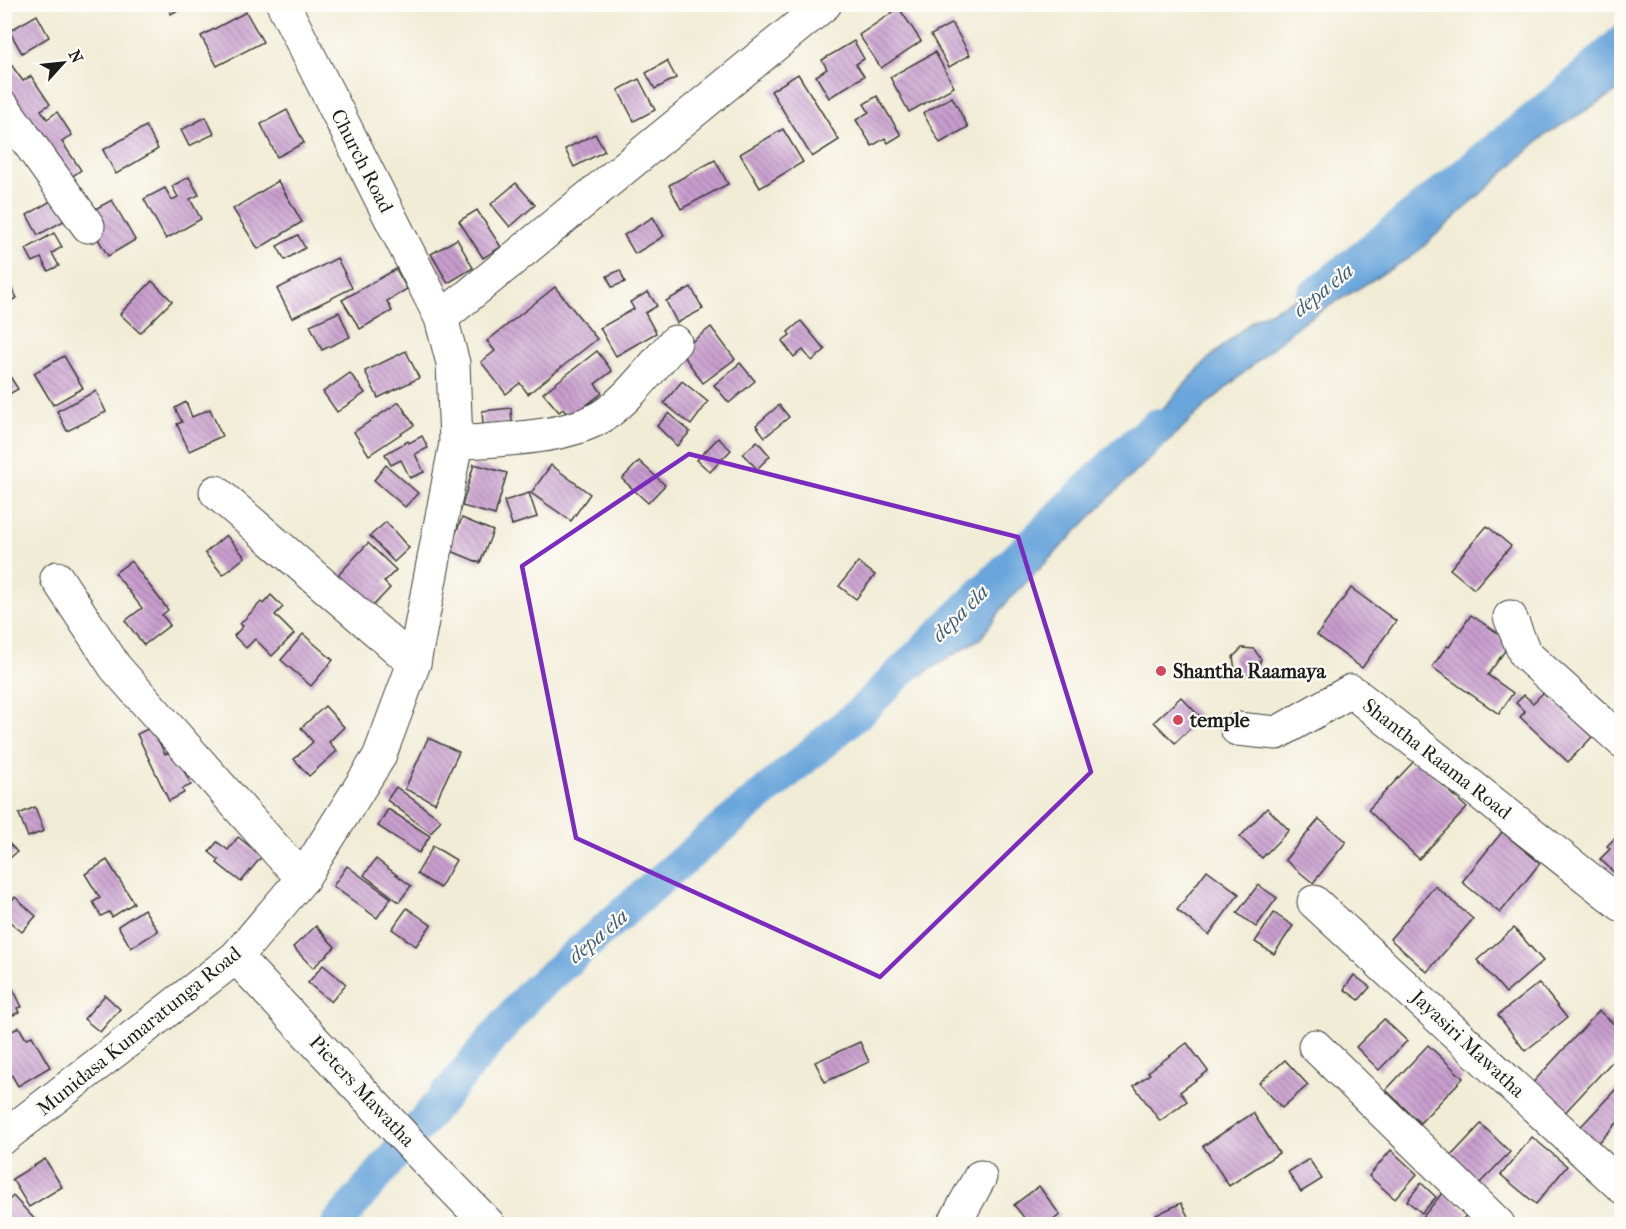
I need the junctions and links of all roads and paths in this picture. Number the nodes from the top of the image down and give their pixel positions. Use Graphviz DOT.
graph roads {
  1 [pos="282,4"];
  2 [pos="825,4"];
  3 [pos="4,108"];
  4 [pos="88,226"];
  5 [pos="441,318"];
  6 [pos="675,342"];
  7 [pos="456,443"];
  8 [pos="216,492"];
  9 [pos="57,578"];
  10 [pos="1510,617"];
  11 [pos="414,663"];
  12 [pos="1237,729"];
  13 [pos="1622,741"];
  14 [pos="303,878"];
  15 [pos="1314,902"];
  16 [pos="1622,905"];
  17 [pos="236,957"];
  18 [pos="1315,1046"];
  19 [pos="4,1137"];
  20 [pos="980,1177"];
  21 [pos="1622,1187"];
  22 [pos="488,1224"];
  23 [pos="954,1224"];
  24 [pos="1498,1224"];
  1 -- 5 [label="street, Church Road"];
  2 -- 5 [label="street"];
  3 -- 4 [label="street"];
  5 -- 7 [label="street, Munidasa Kumaratunga Road"];
  6 -- 7 [label="street"];
  7 -- 11 [label="street, Munidasa Kumaratunga Road"];
  8 -- 11 [label="street"];
  9 -- 14 [label="street"];
  10 -- 13 [label="street"];
  11 -- 14 [label="street, Munidasa Kumaratunga Road"];
  12 -- 16 [label="street, Shantha Raama Road"];
  14 -- 17 [label="street, Munidasa Kumaratunga Road"];
  15 -- 21 [label="street, Jayasiri Mawatha"];
  17 -- 19 [label="street, Munidasa Kumaratunga Road"];
  17 -- 22 [label="street, Pieters Mawatha"];
  18 -- 24 [label="street"];
  20 -- 23 [label="street"];
}
